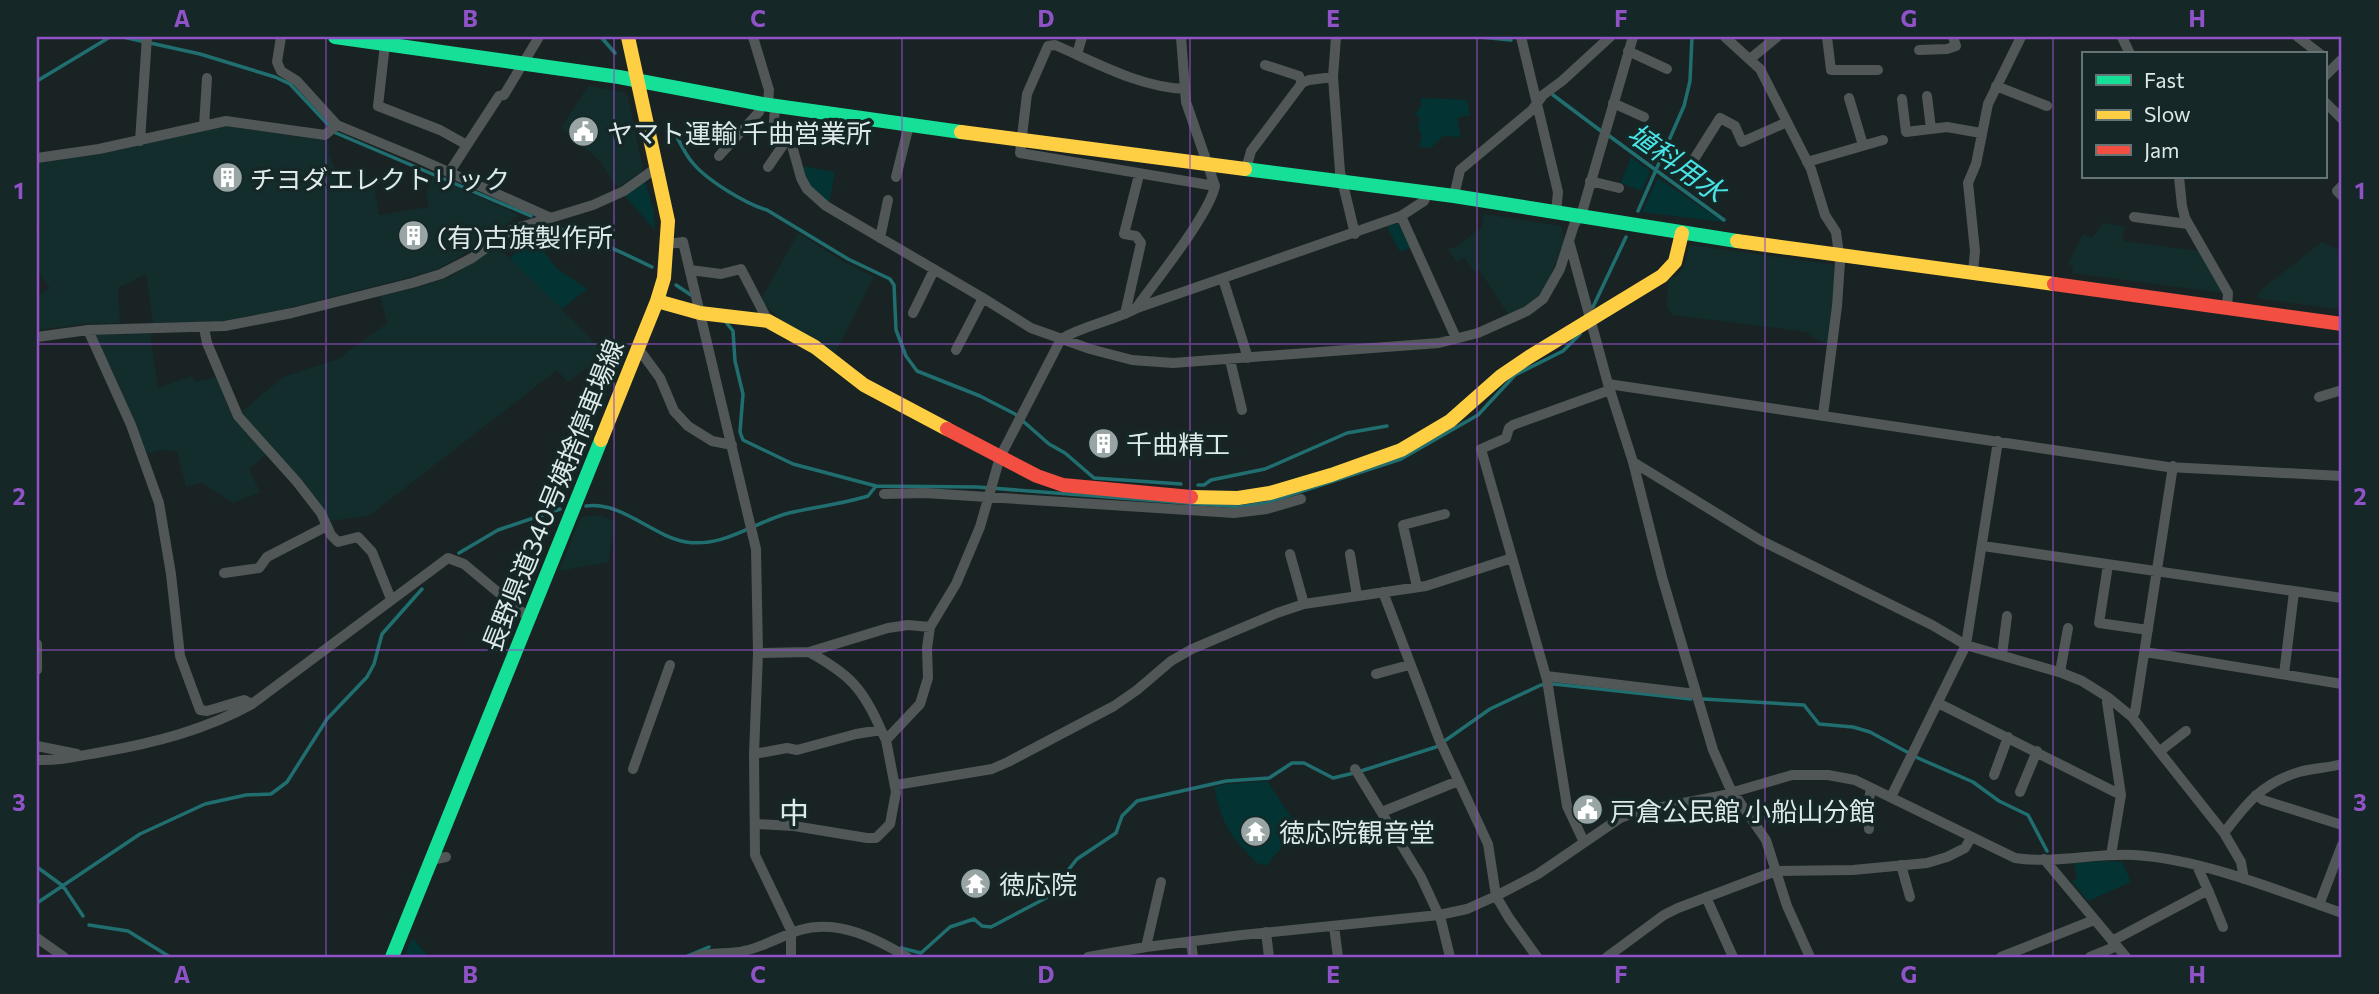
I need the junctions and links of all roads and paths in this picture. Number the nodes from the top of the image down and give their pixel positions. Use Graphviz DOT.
graph roads {
  1 [pos="281,37"];
  2 [pos="335,37"];
  3 [pos="539,37"];
  4 [pos="628,37"];
  5 [pos="753,37"];
  6 [pos="1082,37"];
  7 [pos="1181,37"];
  8 [pos="1336,37"];
  9 [pos="1522,37"];
  10 [pos="1610,37"];
  11 [pos="1633,37"];
  12 [pos="1725,37"];
  13 [pos="1777,37"];
  14 [pos="1827,37"];
  15 [pos="2021,37"];
  16 [pos="2298,37"];
  17 [pos="147,40"];
  18 [pos="1954,41"];
  19 [pos="385,44"];
  20 [pos="1919,50"];
  21 [pos="1628,51"];
  22 [pos="2317,52"];
  23 [pos="1077,54"];
  24 [pos="1750,59"];
  25 [pos="2326,59"];
  26 [pos="2342,59"];
  27 [pos="523,63"];
  28 [pos="1265,65"];
  29 [pos="2334,67"];
  30 [pos="1667,69"];
  31 [pos="1878,70"];
  32 [pos="2326,75"];
  33 [pos="1333,77"];
  34 [pos="207,78"];
  35 [pos="639,81"];
  36 [pos="1302,83"];
  37 [pos="1996,86"];
  38 [pos="1185,89"];
  39 [pos="1927,96"];
  40 [pos="1849,98"];
  41 [pos="1902,99"];
  42 [pos="1613,103"];
  43 [pos="2326,103"];
  44 [pos="1536,104"];
  45 [pos="768,105"];
  46 [pos="2047,106"];
  47 [pos="1644,117"];
  48 [pos="2342,119"];
  49 [pos="1787,122"];
  50 [pos="909,125"];
  51 [pos="204,127"];
  52 [pos="333,128"];
  53 [pos="1931,129"];
  54 [pos="1981,133"];
  55 [pos="788,138"];
  56 [pos="1022,139"];
  57 [pos="1883,140"];
  58 [pos="140,141"];
  59 [pos="467,145"];
  60 [pos="1863,145"];
  61 [pos="1099,150"];
  62 [pos="719,156"];
  63 [pos="1150,157"];
  64 [pos="37,158"];
  65 [pos="1807,162"];
  66 [pos="1208,164"];
  67 [pos="1691,164"];
  68 [pos="768,167"];
  69 [pos="1096,167"];
  70 [pos="656,168"];
  71 [pos="1246,169"];
  72 [pos="449,173"];
  73 [pos="1144,176"];
  74 [pos="896,177"];
  75 [pos="2179,178"];
  76 [pos="1590,181"];
  77 [pos="1343,182"];
  78 [pos="1215,186"];
  79 [pos="2342,186"];
  80 [pos="1619,188"];
  81 [pos="1428,192"];
  82 [pos="1454,196"];
  83 [pos="2342,196"];
  84 [pos="888,200"];
  85 [pos="1556,213"];
  86 [pos="1401,216"];
  87 [pos="1578,216"];
  88 [pos="2134,217"];
  89 [pos="551,218"];
  90 [pos="2188,224"];
  91 [pos="1682,233"];
  92 [pos="1354,234"];
  93 [pos="880,238"];
  94 [pos="1569,240"];
  95 [pos="668,244"];
  96 [pos="1839,254"];
  97 [pos="690,270"];
  98 [pos="934,270"];
  99 [pos="1973,272"];
  100 [pos="1223,279"];
  101 [pos="983,298"];
  102 [pos="657,302"];
  103 [pos="1137,308"];
  104 [pos="2227,309"];
  105 [pos="700,313"];
  106 [pos="913,313"];
  107 [pos="1125,314"];
  108 [pos="1590,319"];
  109 [pos="768,321"];
  110 [pos="2342,324"];
  111 [pos="204,328"];
  112 [pos="88,330"];
  113 [pos="37,337"];
  114 [pos="1456,338"];
  115 [pos="1061,340"];
  116 [pos="638,348"];
  117 [pos="956,350"];
  118 [pos="1248,358"];
  119 [pos="1230,360"];
  120 [pos="1609,387"];
  121 [pos="2342,390"];
  122 [pos="2319,397"];
  123 [pos="1242,410"];
  124 [pos="1823,415"];
  125 [pos="1998,441"];
  126 [pos="732,445"];
  127 [pos="1000,457"];
  128 [pos="1633,461"];
  129 [pos="2173,467"];
  130 [pos="2342,476"];
  131 [pos="990,492"];
  132 [pos="884,494"];
  133 [pos="1301,499"];
  134 [pos="1445,513"];
  135 [pos="327,526"];
  136 [pos="1983,546"];
  137 [pos="1290,554"];
  138 [pos="1350,554"];
  139 [pos="1512,558"];
  140 [pos="2108,565"];
  141 [pos="2157,572"];
  142 [pos="224,573"];
  143 [pos="1417,587"];
  144 [pos="1383,592"];
  145 [pos="2294,592"];
  146 [pos="1357,596"];
  147 [pos="2342,598"];
  148 [pos="391,599"];
  149 [pos="1304,604"];
  150 [pos="530,616"];
  151 [pos="2007,616"];
  152 [pos="930,627"];
  153 [pos="2068,628"];
  154 [pos="2148,630"];
  155 [pos="37,644"];
  156 [pos="1966,645"];
  157 [pos="809,652"];
  158 [pos="2145,652"];
  159 [pos="758,653"];
  160 [pos="2002,655"];
  161 [pos="670,665"];
  162 [pos="1409,665"];
  163 [pos="37,670"];
  164 [pos="2060,672"];
  165 [pos="1376,674"];
  166 [pos="2284,674"];
  167 [pos="1547,682"];
  168 [pos="2342,684"];
  169 [pos="1696,694"];
  170 [pos="2109,698"];
  171 [pos="1938,703"];
  172 [pos="252,704"];
  173 [pos="2132,717"];
  174 [pos="2186,731"];
  175 [pos="883,735"];
  176 [pos="2008,737"];
  177 [pos="37,746"];
  178 [pos="2036,751"];
  179 [pos="2160,751"];
  180 [pos="754,754"];
  181 [pos="83,756"];
  182 [pos="37,760"];
  183 [pos="2342,764"];
  184 [pos="633,769"];
  185 [pos="1355,769"];
  186 [pos="1994,775"];
  187 [pos="1458,780"];
  188 [pos="896,785"];
  189 [pos="1871,788"];
  190 [pos="1734,792"];
  191 [pos="2020,792"];
  192 [pos="2256,794"];
  193 [pos="2121,795"];
  194 [pos="1891,797"];
  195 [pos="1382,812"];
  196 [pos="755,824"];
  197 [pos="2342,825"];
  198 [pos="1869,829"];
  199 [pos="2224,833"];
  200 [pos="1971,838"];
  201 [pos="1584,842"];
  202 [pos="2342,845"];
  203 [pos="2111,855"];
  204 [pos="446,857"];
  205 [pos="2044,859"];
  206 [pos="431,860"];
  207 [pos="1901,865"];
  208 [pos="2197,866"];
  209 [pos="1776,871"];
  210 [pos="2244,879"];
  211 [pos="1161,882"];
  212 [pos="2208,890"];
  213 [pos="1496,896"];
  214 [pos="1706,897"];
  215 [pos="1910,897"];
  216 [pos="2319,905"];
  217 [pos="2342,913"];
  218 [pos="1439,915"];
  219 [pos="2094,920"];
  220 [pos="1334,926"];
  221 [pos="2223,927"];
  222 [pos="1266,932"];
  223 [pos="791,934"];
  224 [pos="37,938"];
  225 [pos="2115,941"];
  226 [pos="1191,942"];
  227 [pos="1146,947"];
  228 [pos="1135,953"];
  229 [pos="64,957"];
  230 [pos="391,957"];
  231 [pos="696,957"];
  232 [pos="791,957"];
  233 [pos="907,957"];
  234 [pos="1088,957"];
  235 [pos="1193,957"];
  236 [pos="1269,957"];
  237 [pos="1338,957"];
  238 [pos="1450,957"];
  239 [pos="1537,957"];
  240 [pos="1607,957"];
  241 [pos="1733,957"];
  242 [pos="1810,957"];
  243 [pos="2001,957"];
  244 [pos="2090,957"];
  245 [pos="2126,957"];
  1 -- 52 [label="street"];
  2 -- 19 [label="street"];
  3 -- 27 [label="street"];
  4 -- 35 [label="street, 長野県道340号姨捨停車場線"];
  5 -- 45 [label="street"];
  6 -- 23 [label="street"];
  7 -- 38 [label="street"];
  8 -- 33 [label="street"];
  9 -- 44 [label="street"];
  10 -- 44 [label="street"];
  11 -- 21 [label="street"];
  12 -- 24 [label="street"];
  13 -- 24 [label="street"];
  14 -- 31 [label="street"];
  15 -- 37 [label="street"];
  16 -- 22 [label="street"];
  17 -- 58 [label="street"];
  18 -- 20 [label="street"];
  19 -- 27 [label="street"];
  19 -- 59 [label="street"];
  21 -- 30 [label="street"];
  21 -- 42 [label="street"];
  23 -- 38 [label="street"];
  23 -- 56 [label="street"];
  24 -- 49 [label="street"];
  25 -- 29 [label="street"];
  26 -- 29 [label="street"];
  27 -- 35 [label="street"];
  27 -- 59 [label="street"];
  28 -- 36 [label="street"];
  29 -- 32 [label="street"];
  33 -- 36 [label="street"];
  33 -- 77 [label="street"];
  34 -- 51 [label="street"];
  35 -- 45 [label="street"];
  35 -- 70 [label="street, 長野県道340号姨捨停車場線"];
  36 -- 71 [label="street"];
  37 -- 46 [label="street"];
  37 -- 54 [label="street"];
  38 -- 66 [label="street"];
  39 -- 53 [label="street"];
  40 -- 60 [label="street"];
  41 -- 53 [label="street"];
  42 -- 47 [label="street"];
  42 -- 76 [label="street"];
  43 -- 48 [label="street"];
  44 -- 82 [label="street"];
  44 -- 85 [label="street"];
  45 -- 50 [label="street"];
  45 -- 55 [label="street"];
  45 -- 62 [label="street"];
  49 -- 65 [label="street"];
  49 -- 67 [label="street"];
  50 -- 56 [label="street"];
  50 -- 74 [label="street"];
  51 -- 52 [label="street"];
  51 -- 58 [label="street"];
  52 -- 72 [label="street"];
  53 -- 54 [label="street"];
  54 -- 99 [label="street"];
  55 -- 68 [label="street"];
  55 -- 93 [label="street"];
  56 -- 61 [label="street"];
  56 -- 69 [label="street"];
  57 -- 60 [label="street"];
  58 -- 64 [label="street"];
  59 -- 72 [label="street"];
  60 -- 65 [label="street"];
  61 -- 63 [label="street"];
  61 -- 69 [label="street"];
  63 -- 66 [label="street"];
  63 -- 73 [label="street"];
  65 -- 96 [label="street"];
  66 -- 71 [label="street"];
  66 -- 78 [label="street"];
  69 -- 73 [label="street"];
  70 -- 89 [label="street"];
  70 -- 95 [label="street, 長野県道340号姨捨停車場線"];
  71 -- 77 [label="street"];
  72 -- 89 [label="street"];
  73 -- 78 [label="street"];
  73 -- 107 [label="street"];
  75 -- 90 [label="street"];
  76 -- 80 [label="street"];
  76 -- 87 [label="street"];
  77 -- 81 [label="street"];
  77 -- 92 [label="street"];
  78 -- 103 [label="street"];
  79 -- 83 [label="street"];
  81 -- 82 [label="street"];
  81 -- 86 [label="street"];
  82 -- 85 [label="street"];
  84 -- 93 [label="street"];
  85 -- 87 [label="street"];
  86 -- 92 [label="street"];
  86 -- 114 [label="street"];
  87 -- 91 [label="street"];
  87 -- 94 [label="street"];
  88 -- 90 [label="street"];
  89 -- 111 [label="street"];
  90 -- 104 [label="street"];
  91 -- 96 [label="street"];
  91 -- 108 [label="street"];
  92 -- 100 [label="street"];
  93 -- 98 [label="street"];
  94 -- 108 [label="street"];
  94 -- 114 [label="street"];
  95 -- 97 [label="street"];
  95 -- 102 [label="street, 長野県道340号姨捨停車場線"];
  96 -- 99 [label="street"];
  96 -- 124 [label="street"];
  97 -- 105 [label="street"];
  97 -- 109 [label="street"];
  98 -- 101 [label="street"];
  98 -- 106 [label="street"];
  99 -- 104 [label="street"];
  100 -- 103 [label="street"];
  100 -- 118 [label="street"];
  101 -- 115 [label="street"];
  101 -- 117 [label="street"];
  102 -- 105 [label="street"];
  102 -- 116 [label="street, 長野県道340号姨捨停車場線"];
  103 -- 107 [label="street"];
  104 -- 110 [label="street"];
  105 -- 109 [label="street"];
  105 -- 126 [label="street"];
  107 -- 115 [label="street"];
  108 -- 120 [label="street"];
  108 -- 127 [label="street"];
  109 -- 127 [label="street"];
  111 -- 112 [label="street"];
  111 -- 135 [label="street"];
  112 -- 113 [label="street"];
  112 -- 172 [label="street"];
  114 -- 118 [label="street"];
  115 -- 119 [label="street"];
  115 -- 127 [label="street"];
  116 -- 126 [label="street"];
  116 -- 150 [label="street, 長野県道340号姨捨停車場線"];
  118 -- 119 [label="street"];
  119 -- 123 [label="street"];
  120 -- 124 [label="street"];
  120 -- 128 [label="street"];
  120 -- 139 [label="street"];
  121 -- 122 [label="street"];
  124 -- 125 [label="street"];
  125 -- 129 [label="street"];
  125 -- 136 [label="street"];
  126 -- 159 [label="street"];
  127 -- 131 [label="street"];
  128 -- 156 [label="street"];
  128 -- 169 [label="street"];
  129 -- 130 [label="street"];
  129 -- 141 [label="street"];
  131 -- 132 [label="street"];
  131 -- 133 [label="street"];
  131 -- 152 [label="street"];
  134 -- 143 [label="street"];
  135 -- 142 [label="street"];
  135 -- 148 [label="street"];
  136 -- 140 [label="street"];
  136 -- 156 [label="street"];
  137 -- 149 [label="street"];
  138 -- 146 [label="street"];
  139 -- 143 [label="street"];
  139 -- 167 [label="street"];
  140 -- 141 [label="street"];
  140 -- 154 [label="street"];
  141 -- 145 [label="street"];
  141 -- 154 [label="street"];
  143 -- 144 [label="street"];
  144 -- 146 [label="street"];
  144 -- 162 [label="street"];
  145 -- 147 [label="street"];
  145 -- 166 [label="street"];
  146 -- 149 [label="street"];
  148 -- 150 [label="street"];
  148 -- 172 [label="street"];
  149 -- 188 [label="street"];
  150 -- 206 [label="street, 長野県道340号姨捨停車場線"];
  151 -- 160 [label="street"];
  152 -- 157 [label="street"];
  152 -- 175 [label="street"];
  153 -- 164 [label="street"];
  154 -- 158 [label="street"];
  155 -- 163 [label="street"];
  156 -- 160 [label="street"];
  156 -- 171 [label="street"];
  157 -- 159 [label="street"];
  157 -- 175 [label="street"];
  158 -- 166 [label="street"];
  158 -- 173 [label="street"];
  159 -- 180 [label="street"];
  160 -- 164 [label="street"];
  161 -- 184 [label="street"];
  162 -- 165 [label="street"];
  162 -- 187 [label="street"];
  164 -- 170 [label="street"];
  166 -- 168 [label="street"];
  167 -- 169 [label="street"];
  167 -- 201 [label="street"];
  169 -- 190 [label="street"];
  170 -- 173 [label="street"];
  170 -- 193 [label="street"];
  171 -- 176 [label="street"];
  171 -- 194 [label="street"];
  172 -- 181 [label="street"];
  173 -- 179 [label="street"];
  174 -- 179 [label="street"];
  175 -- 180 [label="street"];
  175 -- 188 [label="street"];
  176 -- 178 [label="street"];
  176 -- 186 [label="street"];
  177 -- 181 [label="street"];
  178 -- 191 [label="street"];
  178 -- 193 [label="street"];
  179 -- 199 [label="street"];
  180 -- 196 [label="street"];
  181 -- 182 [label="street"];
  183 -- 192 [label="street"];
  185 -- 195 [label="street"];
  187 -- 195 [label="street"];
  187 -- 213 [label="street"];
  188 -- 196 [label="street"];
  189 -- 190 [label="street"];
  189 -- 194 [label="street"];
  189 -- 198 [label="street"];
  190 -- 201 [label="street"];
  190 -- 209 [label="street"];
  192 -- 197 [label="street"];
  192 -- 199 [label="street"];
  193 -- 203 [label="street"];
  194 -- 200 [label="street"];
  195 -- 218 [label="street"];
  196 -- 223 [label="street"];
  199 -- 210 [label="street"];
  200 -- 205 [label="street"];
  200 -- 207 [label="street"];
  201 -- 213 [label="street"];
  202 -- 216 [label="street"];
  203 -- 205 [label="street"];
  203 -- 208 [label="street"];
  204 -- 206 [label="street"];
  205 -- 219 [label="street"];
  206 -- 230 [label="street, 長野県道340号姨捨停車場線"];
  207 -- 209 [label="street"];
  207 -- 215 [label="street"];
  208 -- 210 [label="street"];
  208 -- 212 [label="street"];
  209 -- 214 [label="street"];
  209 -- 242 [label="street"];
  210 -- 216 [label="street"];
  211 -- 227 [label="street"];
  212 -- 221 [label="street"];
  212 -- 225 [label="street"];
  213 -- 218 [label="street"];
  213 -- 239 [label="street"];
  214 -- 240 [label="street"];
  214 -- 241 [label="street"];
  216 -- 217 [label="street"];
  218 -- 220 [label="street"];
  218 -- 238 [label="street"];
  219 -- 225 [label="street"];
  219 -- 243 [label="street"];
  220 -- 222 [label="street"];
  220 -- 237 [label="street"];
  222 -- 226 [label="street"];
  222 -- 236 [label="street"];
  223 -- 231 [label="street"];
  223 -- 232 [label="street"];
  223 -- 233 [label="street"];
  224 -- 229 [label="street"];
  225 -- 244 [label="street"];
  225 -- 245 [label="street"];
  226 -- 227 [label="street"];
  226 -- 235 [label="street"];
  227 -- 228 [label="street"];
  228 -- 234 [label="street"];
}
